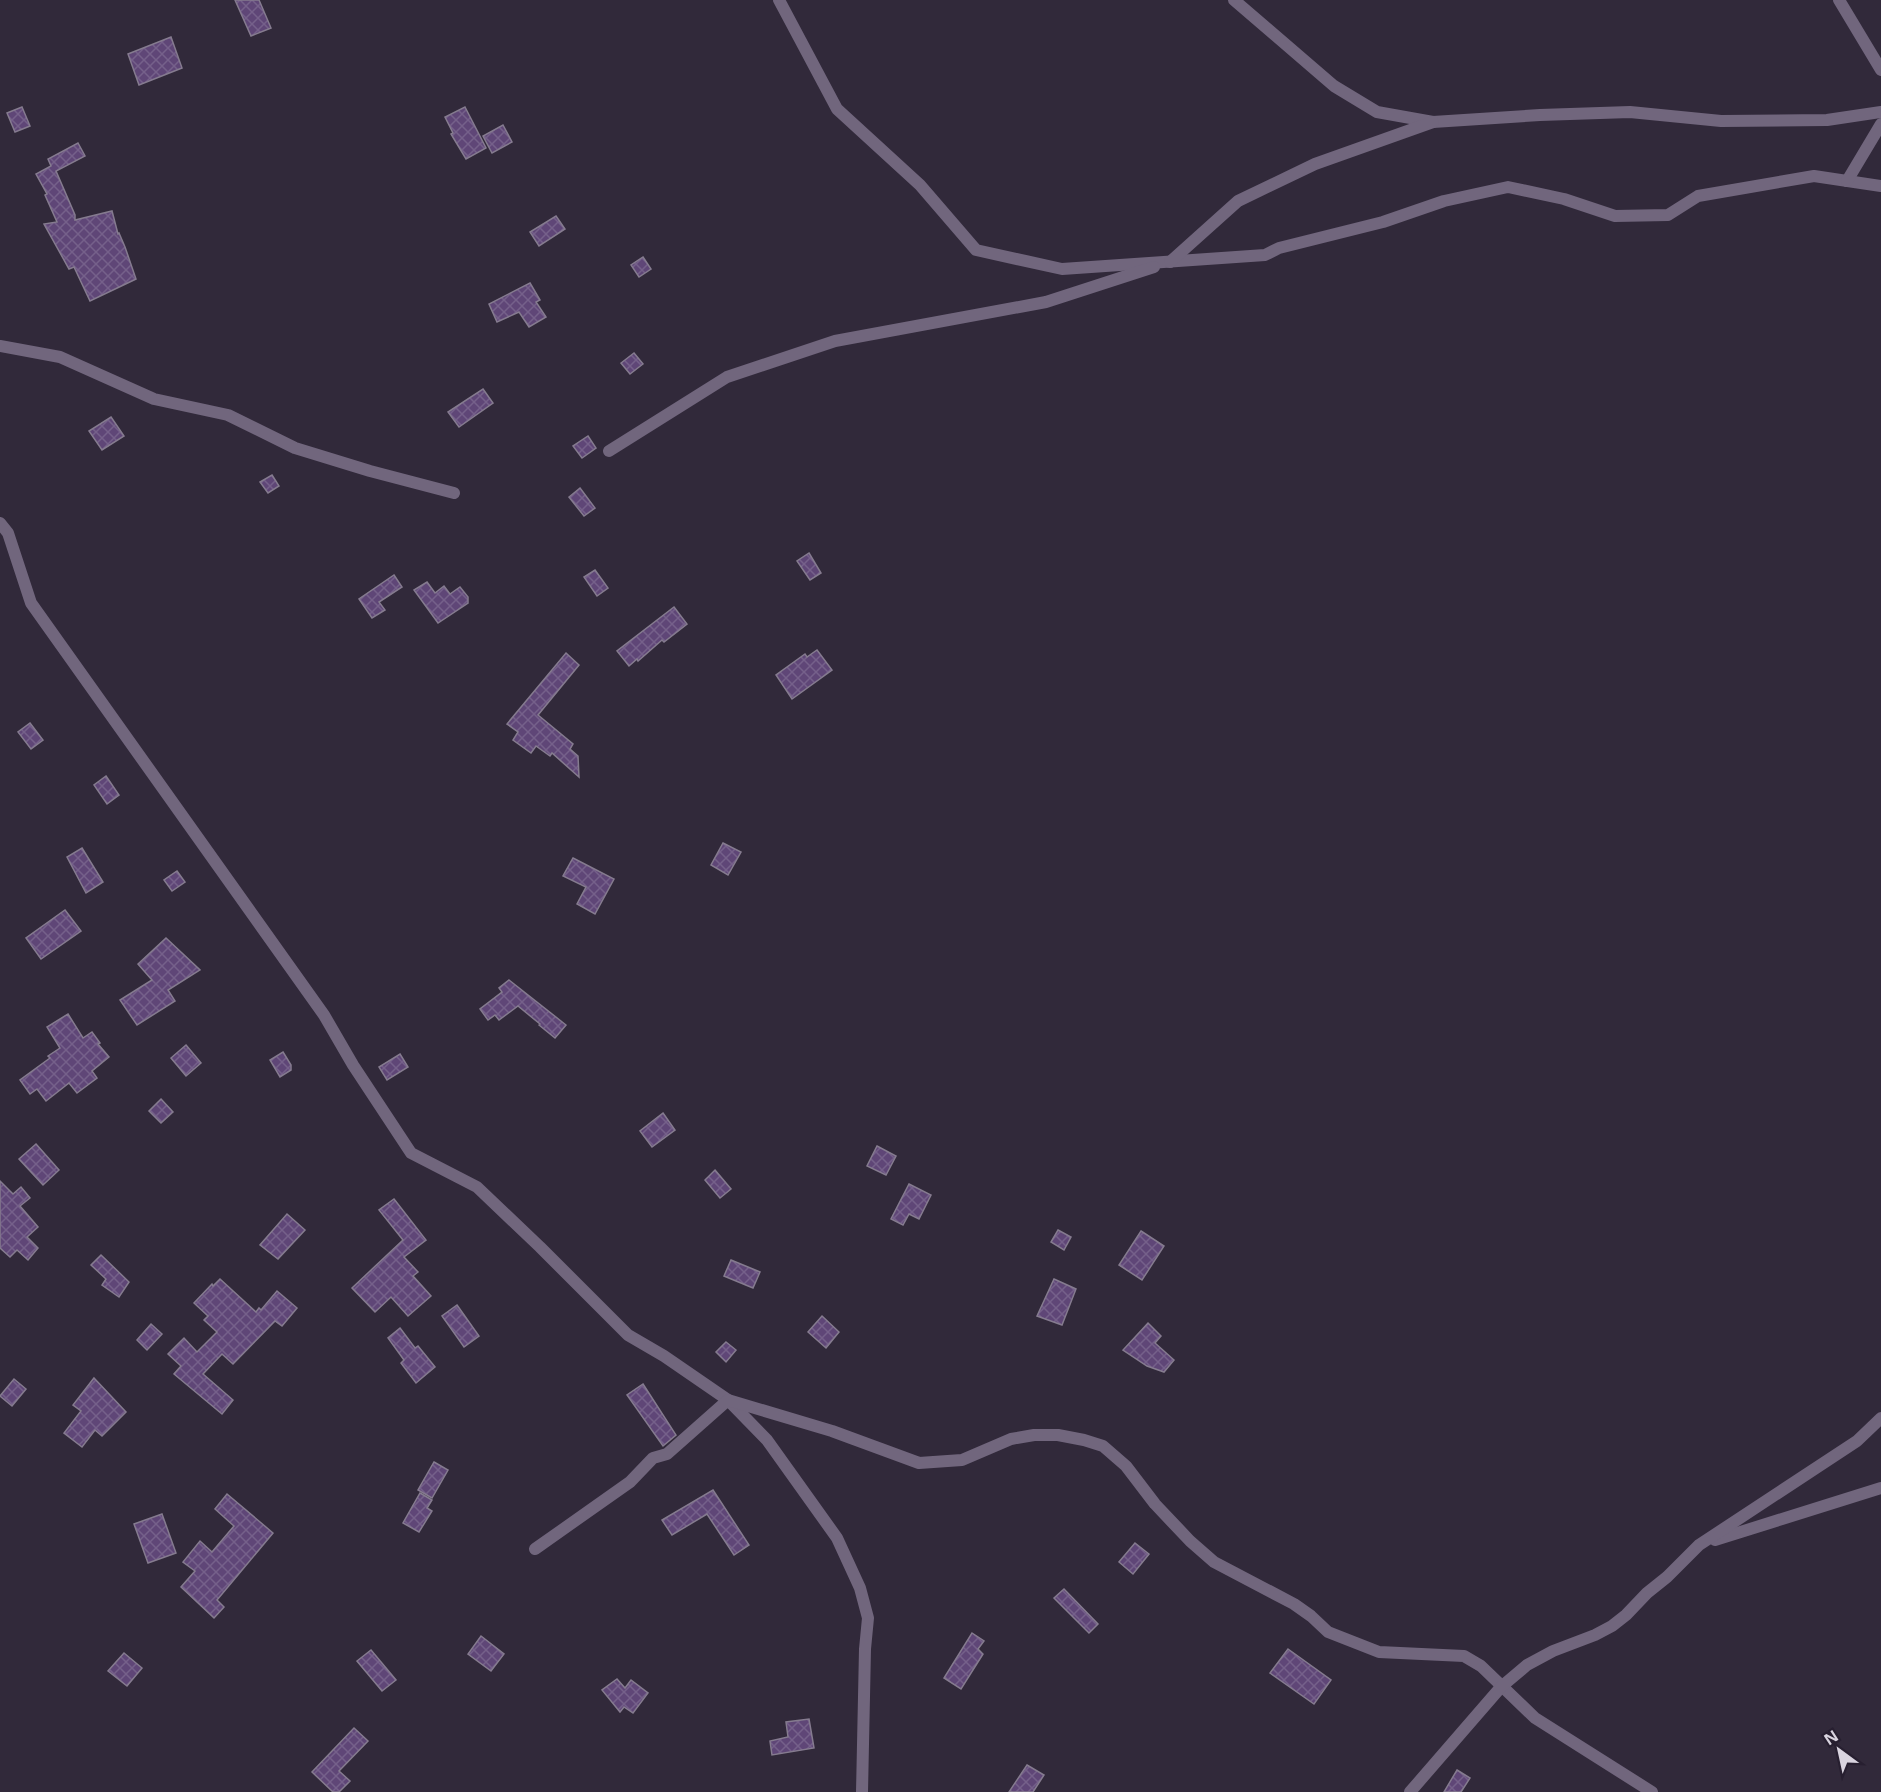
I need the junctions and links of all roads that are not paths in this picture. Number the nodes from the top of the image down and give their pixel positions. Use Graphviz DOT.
graph roads {
  1 [pos="779,0"];
  2 [pos="1234,0"];
  3 [pos="1839,0"];
  4 [pos="1881,70"];
  5 [pos="1881,112"];
  6 [pos="1433,122"];
  7 [pos="1881,124"];
  8 [pos="1847,181"];
  9 [pos="1881,186"];
  10 [pos="1172,261"];
  11 [pos="0,346"];
  12 [pos="609,451"];
  13 [pos="454,493"];
  14 [pos="0,523"];
  15 [pos="728,1400"];
  16 [pos="1881,1418"];
  17 [pos="1881,1488"];
  18 [pos="1699,1545"];
  19 [pos="535,1549"];
  20 [pos="1501,1687"];
  21 [pos="862,1792"];
  22 [pos="1410,1792"];
  23 [pos="1653,1792"];
  1 -- 10 [label="street"];
  2 -- 6 [label="street"];
  3 -- 4 [label="street"];
  5 -- 6 [label="street"];
  6 -- 10 [label="street"];
  7 -- 8 [label="street"];
  8 -- 9 [label="street"];
  8 -- 10 [label="street"];
  10 -- 12 [label="street"];
  11 -- 13 [label="street"];
  14 -- 15 [label="street"];
  15 -- 19 [label="street"];
  15 -- 20 [label="street"];
  15 -- 21 [label="street"];
  16 -- 18 [label="street"];
  17 -- 18 [label="street"];
  18 -- 20 [label="street"];
  20 -- 22 [label="street"];
  20 -- 23 [label="street"];
}
